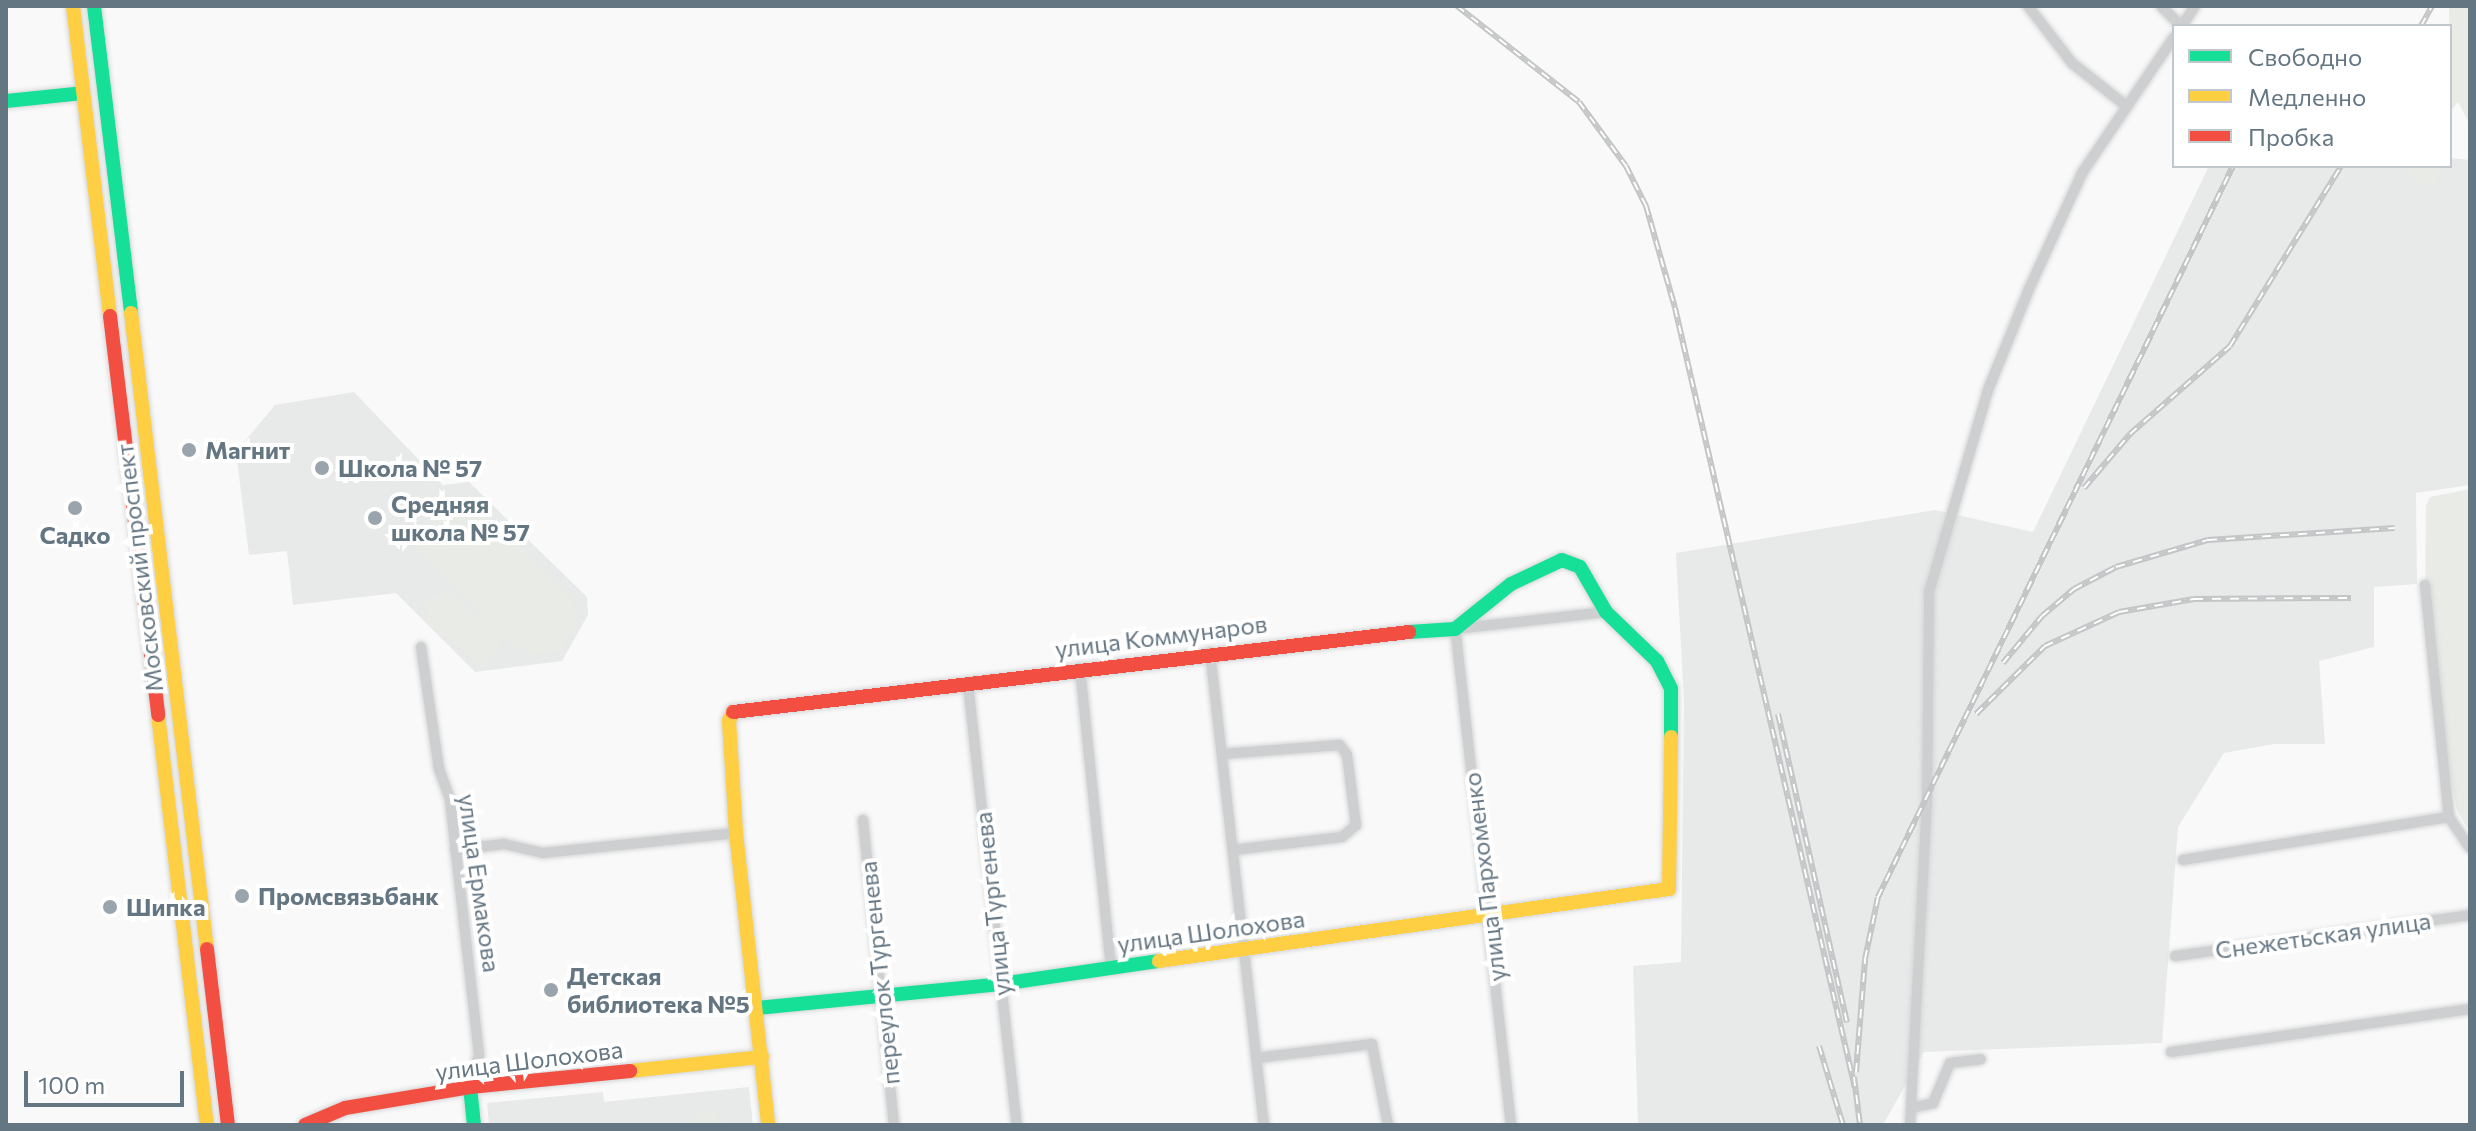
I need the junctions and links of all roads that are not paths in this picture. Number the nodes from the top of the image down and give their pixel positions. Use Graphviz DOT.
graph roads {
  1 [pos="73,6"];
  2 [pos="94,6"];
  3 [pos="2028,6"];
  4 [pos="2161,6"];
  5 [pos="2195,6"];
  6 [pos="2179,24"];
  7 [pos="2182,24"];
  8 [pos="2172,40"];
  9 [pos="83,93"];
  10 [pos="6,101"];
  11 [pos="2125,105"];
  12 [pos="125,269"];
  13 [pos="105,271"];
  14 [pos="2425,585"];
  15 [pos="1606,612"];
  16 [pos="1455,629"];
  17 [pos="421,647"];
  18 [pos="1210,652"];
  19 [pos="1080,668"];
  20 [pos="968,684"];
  21 [pos="1222,754"];
  22 [pos="2449,817"];
  23 [pos="863,820"];
  24 [pos="736,833"];
  25 [pos="2470,848"];
  26 [pos="455,850"];
  27 [pos="1233,850"];
  28 [pos="2183,860"];
  29 [pos="1490,915"];
  30 [pos="2470,915"];
  31 [pos="1244,949"];
  32 [pos="2175,956"];
  33 [pos="1111,967"];
  34 [pos="1001,984"];
  35 [pos="883,996"];
  36 [pos="757,1008"];
  37 [pos="2470,1009"];
  38 [pos="2171,1052"];
  39 [pos="762,1057"];
  40 [pos="1256,1058"];
  41 [pos="1981,1059"];
  42 [pos="470,1087"];
  43 [pos="1912,1108"];
  44 [pos="207,1125"];
  45 [pos="228,1125"];
  46 [pos="305,1125"];
  47 [pos="474,1125"];
  48 [pos="768,1125"];
  49 [pos="894,1125"];
  50 [pos="1017,1125"];
  51 [pos="1264,1125"];
  52 [pos="1388,1125"];
  53 [pos="1511,1125"];
  54 [pos="1910,1125"];
  1 -- 9 [label="street, Московский проспект"];
  2 -- 12 [label="street, Московский проспект"];
  3 -- 11 [label="street"];
  4 -- 6 [label="street"];
  5 -- 7 [label="street"];
  8 -- 11 [label="street"];
  9 -- 10 [label="street"];
  9 -- 13 [label="street, Московский проспект"];
  11 -- 43 [label="street"];
  12 -- 13 [label="street"];
  12 -- 45 [label="street, Московский проспект"];
  13 -- 44 [label="street, Московский проспект"];
  14 -- 22 [label="street"];
  15 -- 16 [label="street"];
  15 -- 16 [label="street"];
  15 -- 29 [label="street, улица Шолохова"];
  16 -- 18 [label="street, улица Коммунаров"];
  16 -- 29 [label="street, улица Пархоменко"];
  17 -- 26 [label="street, улица Ермакова"];
  18 -- 19 [label="street, улица Коммунаров"];
  18 -- 21 [label="street"];
  19 -- 20 [label="street, улица Коммунаров"];
  19 -- 33 [label="street"];
  20 -- 24 [label="street, улица Коммунаров"];
  20 -- 34 [label="street, улица Тургенева"];
  21 -- 27 [label="street"];
  21 -- 27 [label="street"];
  22 -- 25 [label="street"];
  22 -- 28 [label="street"];
  23 -- 35 [label="street, переулок Тургенева"];
  24 -- 26 [label="street"];
  24 -- 36 [label="street"];
  26 -- 42 [label="street, улица Ермакова"];
  27 -- 31 [label="street"];
  29 -- 31 [label="street, улица Шолохова"];
  29 -- 53 [label="street, улица Пархоменко"];
  30 -- 32 [label="street, Снежетьская улица"];
  31 -- 33 [label="street, улица Шолохова"];
  31 -- 40 [label="street"];
  33 -- 34 [label="street, улица Шолохова"];
  34 -- 35 [label="street, улица Шолохова"];
  34 -- 50 [label="street, улица Тургенева"];
  35 -- 36 [label="street, улица Шолохова"];
  35 -- 49 [label="street, переулок Тургенева"];
  36 -- 39 [label="street"];
  37 -- 38 [label="street"];
  39 -- 42 [label="street, улица Шолохова"];
  39 -- 48 [label="street"];
  40 -- 51 [label="street"];
  40 -- 52 [label="street"];
  41 -- 43 [label="street"];
  42 -- 46 [label="street, улица Шолохова"];
  42 -- 47 [label="street, улица Ермакова"];
  43 -- 54 [label="street"];
}
